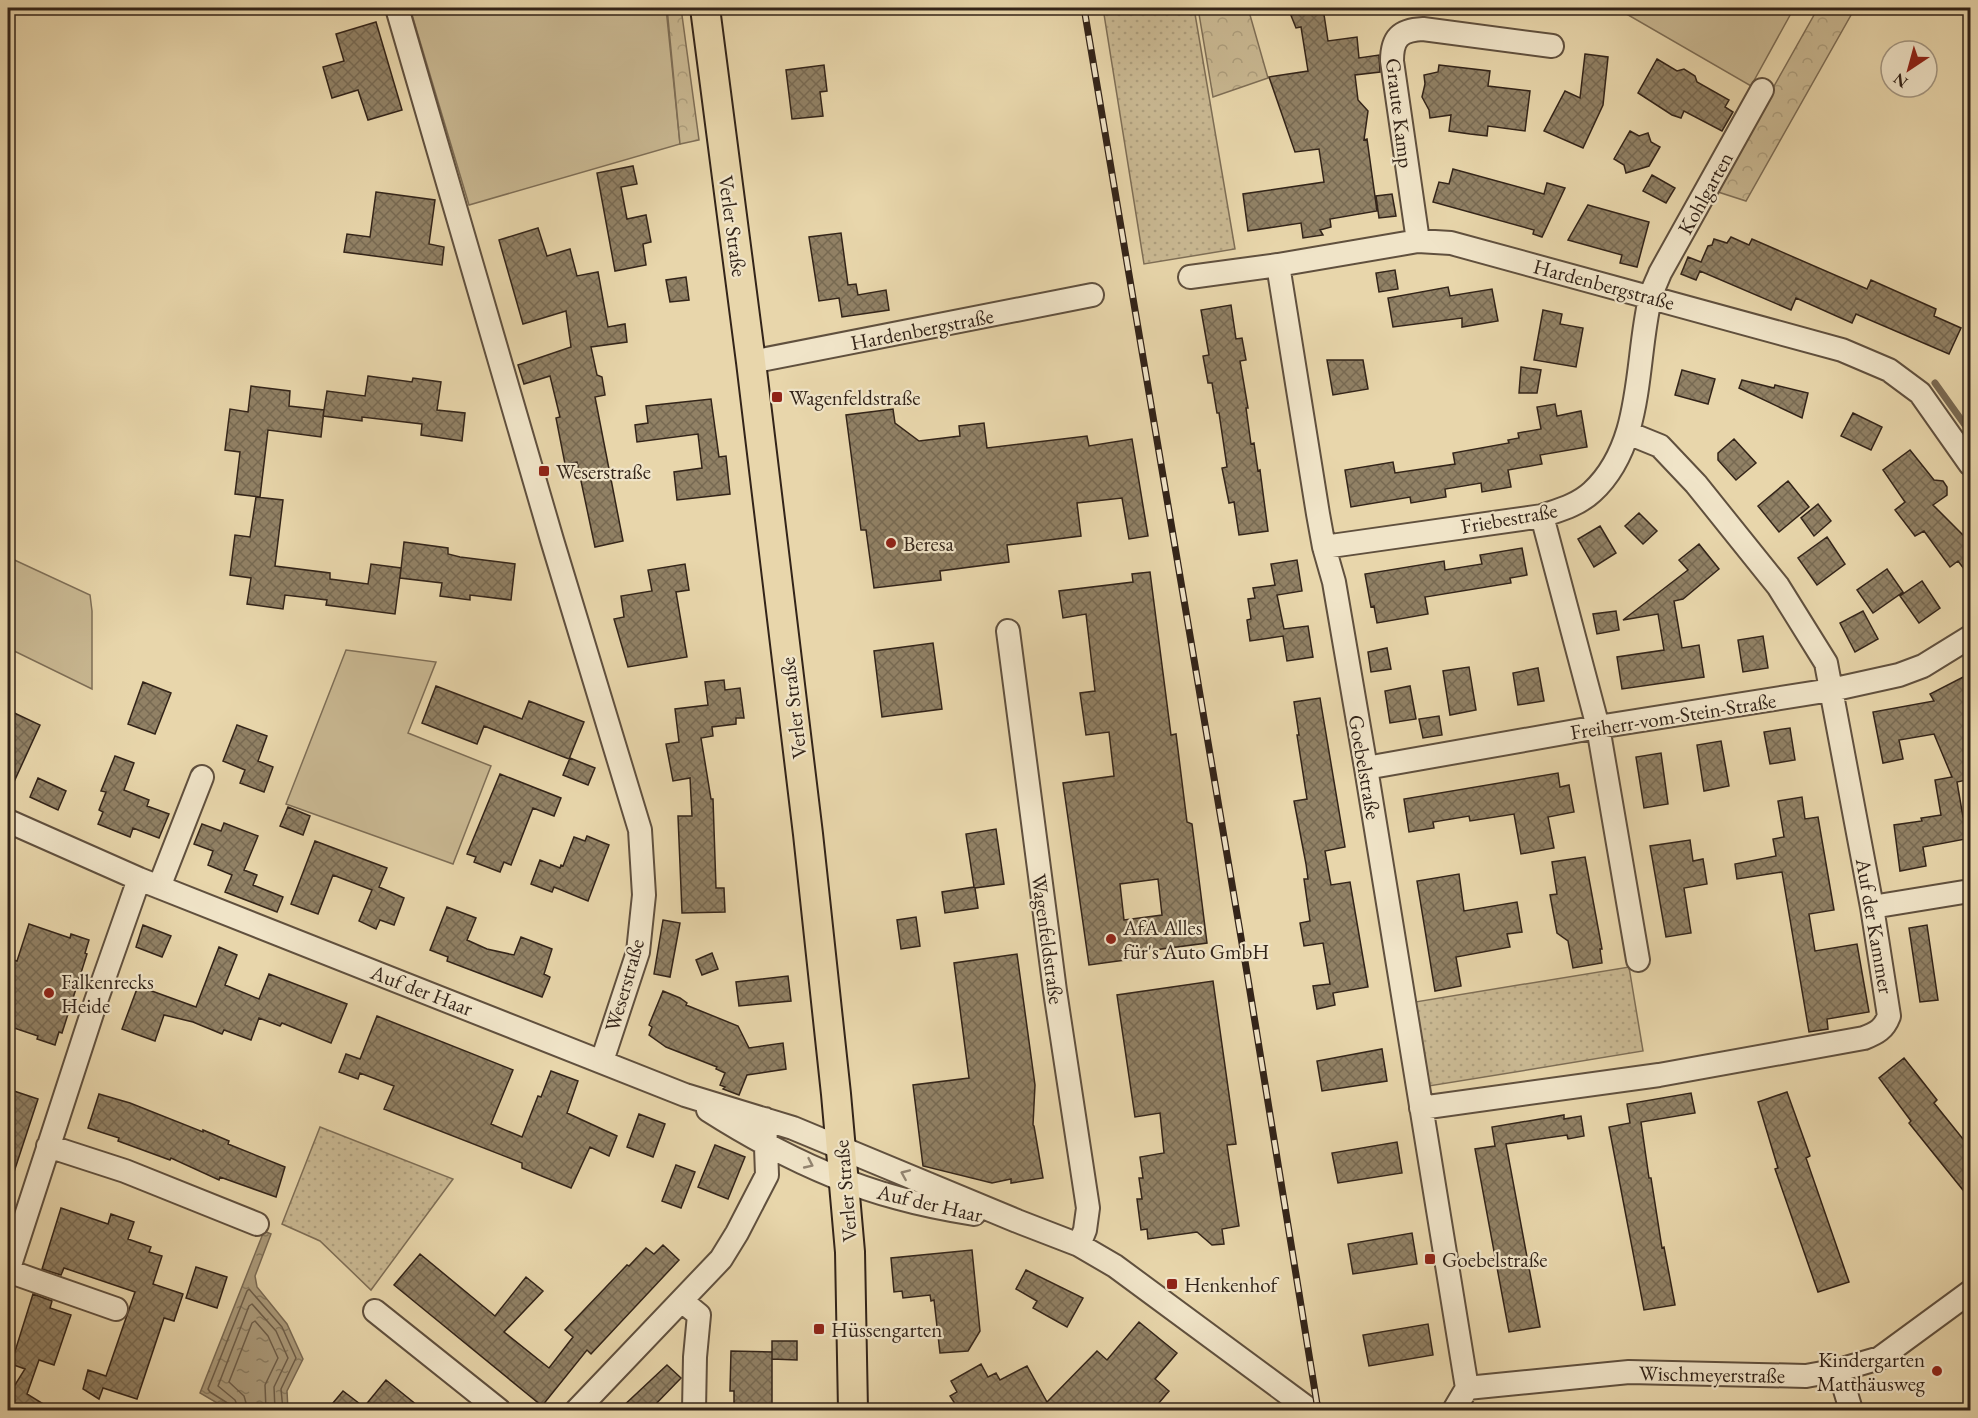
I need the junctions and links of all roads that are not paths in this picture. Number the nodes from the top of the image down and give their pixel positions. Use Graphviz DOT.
graph roads {
  1 [pos="398,8"];
  2 [pos="705,8"];
  3 [pos="1552,46"];
  4 [pos="1762,90"];
  5 [pos="1418,241"];
  6 [pos="1278,265"];
  7 [pos="1190,277"];
  8 [pos="1092,295"];
  9 [pos="1650,297"];
  10 [pos="751,362"];
  11 [pos="1628,433"];
  12 [pos="1971,464"];
  13 [pos="1542,516"];
  14 [pos="1324,547"];
  15 [pos="1008,631"];
  16 [pos="1971,637"];
  17 [pos="1831,690"];
  18 [pos="1598,727"];
  19 [pos="1366,768"];
  20 [pos="202,777"];
  21 [pos="8,821"];
  22 [pos="149,883"];
  23 [pos="1971,891"];
  24 [pos="1872,908"];
  25 [pos="1638,960"];
  26 [pos="602,1061"];
  27 [pos="685,1095"];
  28 [pos="1421,1108"];
  29 [pos="765,1119"];
  30 [pos="766,1143"];
  31 [pos="48,1146"];
  32 [pos="841,1147"];
  33 [pos="844,1180"];
  34 [pos="1017,1221"];
  35 [pos="257,1224"];
  36 [pos="1079,1245"];
  37 [pos="8,1271"];
  38 [pos="1971,1292"];
  39 [pos="682,1301"];
  40 [pos="116,1310"];
  41 [pos="375,1311"];
  42 [pos="1839,1370"];
  43 [pos="1467,1388"];
  44 [pos="1305,1409"];
  45 [pos="499,1410"];
  46 [pos="578,1410"];
  47 [pos="694,1410"];
  48 [pos="853,1410"];
  49 [pos="1454,1410"];
  50 [pos="1851,1410"];
  1 -- 26 [label="street, Weserstraße"];
  2 -- 10 [label="main road, Verler Straße"];
  3 -- 5 [label="street, Graute Kamp"];
  4 -- 9 [label="street, Kohlgarten"];
  5 -- 6 [label="street, Hardenbergstraße"];
  5 -- 9 [label="street, Hardenbergstraße"];
  6 -- 7 [label="street, Hardenbergstraße"];
  6 -- 14 [label="street, Goebelstraße"];
  8 -- 10 [label="street, Hardenbergstraße"];
  9 -- 11 [label="street, Friebestraße"];
  9 -- 12 [label="street, Hardenbergstraße"];
  10 -- 32 [label="main road, Verler Straße"];
  11 -- 13 [label="street, Friebestraße"];
  11 -- 17 [label="street, Auf der Kammer"];
  13 -- 14 [label="street, Friebestraße"];
  13 -- 18 [label="street"];
  14 -- 19 [label="street, Goebelstraße"];
  15 -- 36 [label="street, Wagenfeldstraße"];
  16 -- 17 [label="street, Freiherr-vom-Stein-Straße"];
  17 -- 18 [label="street, Freiherr-vom-Stein-Straße"];
  17 -- 24 [label="street, Auf der Kammer"];
  18 -- 19 [label="street, Freiherr-vom-Stein-Straße"];
  18 -- 25 [label="street"];
  19 -- 28 [label="street, Goebelstraße"];
  20 -- 22 [label="street"];
  21 -- 22 [label="street, Auf der Haar"];
  22 -- 26 [label="street, Auf der Haar"];
  22 -- 31 [label="street"];
  23 -- 24 [label="street"];
  24 -- 28 [label="street, Auf der Kammer"];
  26 -- 27 [label="street, Auf der Haar"];
  27 -- 29 [label="street, Auf der Haar"];
  27 -- 30 [label="street, Auf der Haar"];
  28 -- 43 [label="street, Goebelstraße"];
  29 -- 30 [label="street"];
  29 -- 32 [label="street, Auf der Haar"];
  30 -- 33 [label="street, Auf der Haar, one-way"];
  30 -- 39 [label="street"];
  31 -- 35 [label="street"];
  31 -- 37 [label="street"];
  32 -- 33 [label="main road, Verler Straße"];
  34 -- 32 [label="street, Auf der Haar, one-way"];
  33 -- 34 [label="street, Auf der Haar"];
  33 -- 48 [label="main road, Verler Straße"];
  34 -- 36 [label="street, Auf der Haar"];
  36 -- 44 [label="street, Auf der Haar"];
  37 -- 40 [label="street"];
  38 -- 42 [label="street, Wischmeyerstraße"];
  39 -- 46 [label="street"];
  39 -- 47 [label="street"];
  41 -- 45 [label="street"];
  42 -- 43 [label="street, Wischmeyerstraße"];
  42 -- 50 [label="street"];
  43 -- 49 [label="street"];
}
